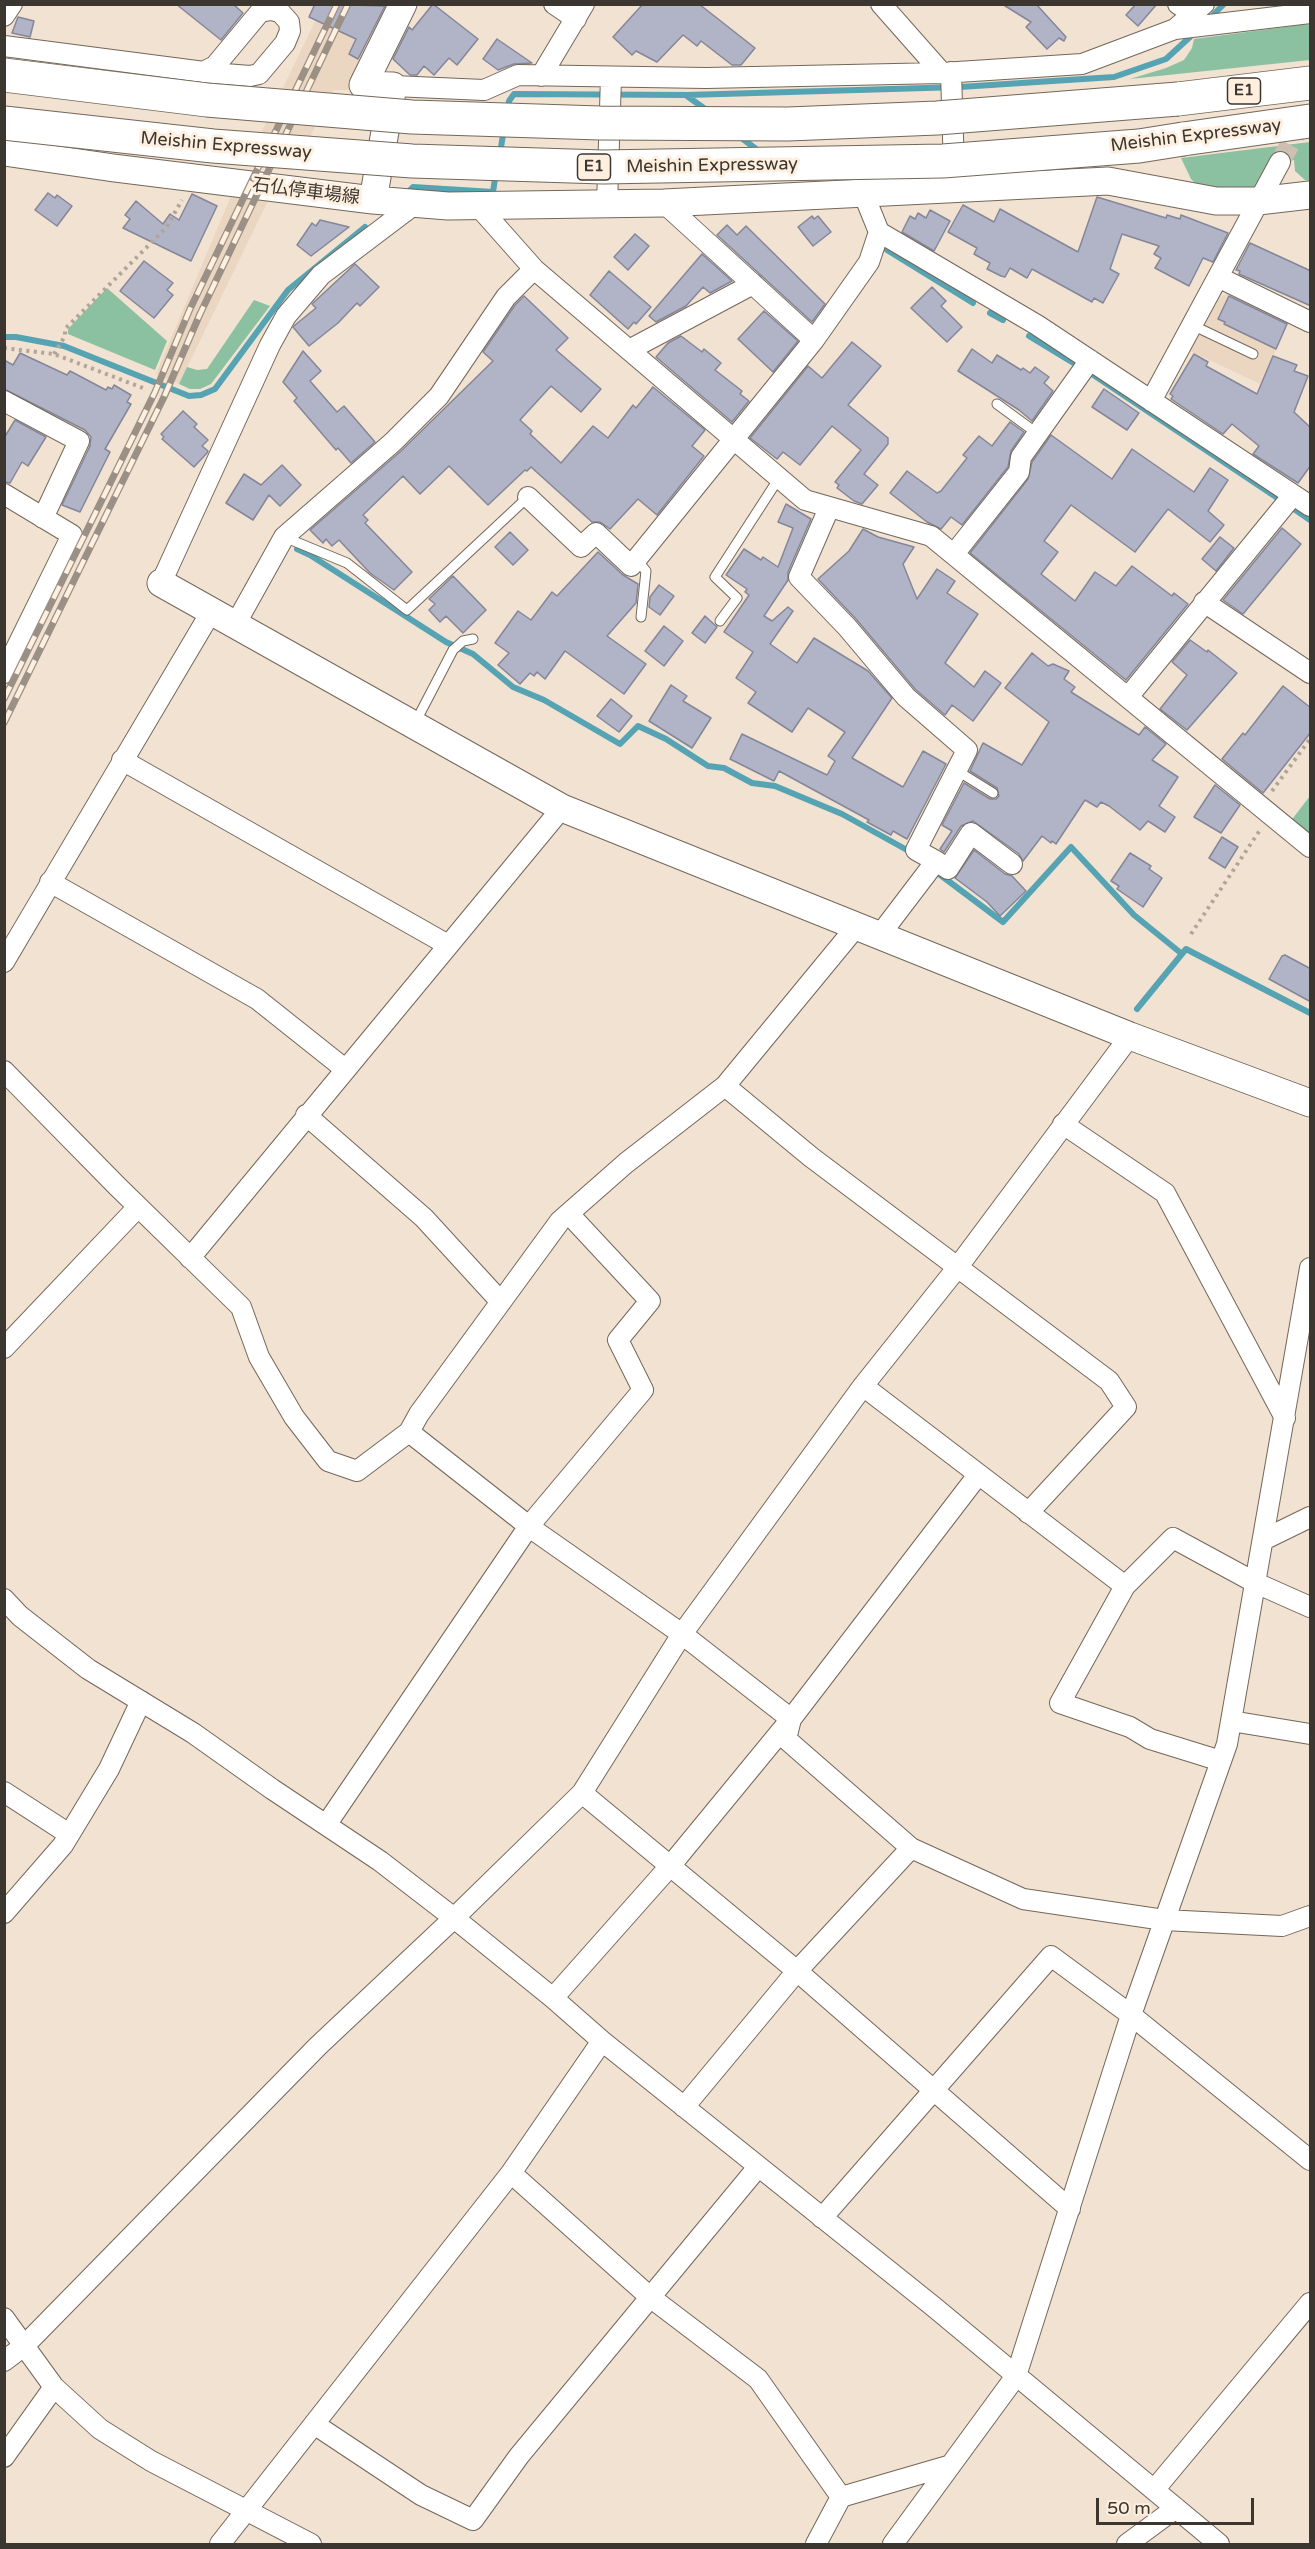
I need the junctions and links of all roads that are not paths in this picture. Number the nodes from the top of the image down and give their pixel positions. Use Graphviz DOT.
graph roads {
  1 [pos="12,4"];
  2 [pos="403,4"];
  3 [pos="554,4"];
  4 [pos="881,4"];
  5 [pos="257,8"];
  6 [pos="1192,8"];
  7 [pos="580,12"];
  8 [pos="1311,13"];
  9 [pos="4,16"];
  10 [pos="1175,29"];
  11 [pos="4,46"];
  12 [pos="232,46"];
  13 [pos="204,71"];
  14 [pos="4,75"];
  15 [pos="250,76"];
  16 [pos="541,76"];
  17 [pos="949,80"];
  18 [pos="1311,83"];
  19 [pos="393,86"];
  20 [pos="611,90"];
  21 [pos="1311,121"];
  22 [pos="4,123"];
  23 [pos="4,152"];
  24 [pos="1280,162"];
  25 [pos="954,191"];
  26 [pos="864,195"];
  27 [pos="1311,195"];
  28 [pos="374,200"];
  29 [pos="1258,201"];
  30 [pos="664,203"];
  31 [pos="415,204"];
  32 [pos="607,205"];
  33 [pos="479,207"];
  34 [pos="879,232"];
  35 [pos="534,269"];
  36 [pos="1218,277"];
  37 [pos="753,284"];
  38 [pos="1311,322"];
  39 [pos="1192,325"];
  40 [pos="814,340"];
  41 [pos="629,350"];
  42 [pos="1253,354"];
  43 [pos="1090,360"];
  44 [pos="4,401"];
  45 [pos="1151,401"];
  46 [pos="997,404"];
  47 [pos="1038,434"];
  48 [pos="734,440"];
  49 [pos="779,478"];
  50 [pos="4,495"];
  51 [pos="1293,495"];
  52 [pos="528,497"];
  53 [pos="1311,506"];
  54 [pos="830,508"];
  55 [pos="44,518"];
  56 [pos="284,537"];
  57 [pos="954,554"];
  58 [pos="636,559"];
  59 [pos="161,583"];
  60 [pos="1204,602"];
  61 [pos="211,612"];
  62 [pos="641,617"];
  63 [pos="720,621"];
  64 [pos="235,626"];
  65 [pos="473,639"];
  66 [pos="4,673"];
  67 [pos="1311,673"];
  68 [pos="1128,697"];
  69 [pos="413,727"];
  70 [pos="122,760"];
  71 [pos="956,770"];
  72 [pos="993,793"];
  73 [pos="562,808"];
  74 [pos="1311,847"];
  75 [pos="936,861"];
  76 [pos="1012,864"];
  77 [pos="50,882"];
  78 [pos="867,932"];
  79 [pos="448,945"];
  80 [pos="4,962"];
  81 [pos="1130,1036"];
  82 [pos="345,1069"];
  83 [pos="4,1071"];
  84 [pos="725,1086"];
  85 [pos="1311,1103"];
  86 [pos="306,1115"];
  87 [pos="1063,1124"];
  88 [pos="138,1207"];
  89 [pos="569,1214"];
  90 [pos="190,1258"];
  91 [pos="957,1268"];
  92 [pos="1311,1268"];
  93 [pos="501,1302"];
  94 [pos="4,1348"];
  95 [pos="863,1386"];
  96 [pos="1285,1418"];
  97 [pos="409,1432"];
  98 [pos="978,1475"];
  99 [pos="1028,1514"];
  100 [pos="1311,1517"];
  101 [pos="529,1526"];
  102 [pos="1263,1540"];
  103 [pos="1256,1583"];
  104 [pos="1125,1586"];
  105 [pos="4,1599"];
  106 [pos="1311,1607"];
  107 [pos="682,1634"];
  108 [pos="141,1701"];
  109 [pos="791,1719"];
  110 [pos="1231,1721"];
  111 [pos="1311,1734"];
  112 [pos="1221,1761"];
  113 [pos="4,1792"];
  114 [pos="582,1793"];
  115 [pos="326,1826"];
  116 [pos="69,1833"];
  117 [pos="911,1848"];
  118 [pos="671,1865"];
  119 [pos="4,1913"];
  120 [pos="1311,1916"];
  121 [pos="454,1918"];
  122 [pos="1164,1920"];
  123 [pos="797,1971"];
  124 [pos="553,1998"];
  125 [pos="1131,2015"];
  126 [pos="602,2042"];
  127 [pos="933,2089"];
  128 [pos="684,2108"];
  129 [pos="1311,2160"];
  130 [pos="758,2167"];
  131 [pos="511,2173"];
  132 [pos="1071,2209"];
  133 [pos="822,2218"];
  134 [pos="650,2297"];
  135 [pos="1311,2303"];
  136 [pos="4,2318"];
  137 [pos="24,2346"];
  138 [pos="4,2361"];
  139 [pos="1016,2376"];
  140 [pos="54,2388"];
  141 [pos="314,2424"];
  142 [pos="4,2457"];
  143 [pos="951,2465"];
  144 [pos="1154,2490"];
  145 [pos="842,2497"];
  146 [pos="1176,2508"];
  147 [pos="245,2511"];
  148 [pos="220,2544"];
  149 [pos="311,2544"];
  150 [pos="816,2544"];
  151 [pos="893,2544"];
  152 [pos="1127,2544"];
  153 [pos="1219,2544"];
  1 -- 9 [label="street"];
  2 -- 19 [label="street"];
  3 -- 7 [label="street"];
  4 -- 17 [label="street"];
  5 -- 12 [label="street"];
  5 -- 15 [label="street"];
  6 -- 10 [label="street"];
  7 -- 16 [label="street"];
  8 -- 10 [label="street"];
  10 -- 17 [label="street"];
  11 -- 13 [label="street"];
  12 -- 13 [label="street"];
  12 -- 15 [label="street"];
  13 -- 15 [label="street"];
  14 -- 18 [label="highway, E1, bridge"];
  16 -- 19 [label="street"];
  16 -- 20 [label="street"];
  17 -- 20 [label="street"];
  17 -- 25 [label="street"];
  19 -- 28 [label="street, 石仏停車場線"];
  20 -- 32 [label="street"];
  21 -- 22 [label="highway, Meishin Expressway / E1, bridge"];
  23 -- 28 [label="street, 石仏停車場線"];
  24 -- 29 [label="street"];
  25 -- 26 [label="street"];
  25 -- 29 [label="street"];
  26 -- 30 [label="street"];
  26 -- 34 [label="street"];
  27 -- 29 [label="street"];
  28 -- 31 [label="street"];
  29 -- 36 [label="street"];
  30 -- 32 [label="street"];
  30 -- 37 [label="street"];
  31 -- 33 [label="street"];
  31 -- 59 [label="street"];
  32 -- 33 [label="street"];
  33 -- 35 [label="street"];
  34 -- 40 [label="street"];
  34 -- 43 [label="street"];
  35 -- 41 [label="street"];
  35 -- 56 [label="street"];
  36 -- 38 [label="street"];
  36 -- 39 [label="street"];
  37 -- 40 [label="street"];
  37 -- 41 [label="street"];
  39 -- 42 [label="lane"];
  39 -- 45 [label="street"];
  40 -- 48 [label="street"];
  41 -- 48 [label="street"];
  43 -- 45 [label="street"];
  43 -- 47 [label="street"];
  44 -- 55 [label="street"];
  45 -- 51 [label="street"];
  46 -- 47 [label="lane"];
  47 -- 57 [label="street"];
  48 -- 49 [label="street"];
  48 -- 58 [label="street"];
  49 -- 54 [label="street"];
  49 -- 63 [label="lane"];
  50 -- 55 [label="street"];
  51 -- 53 [label="street"];
  51 -- 60 [label="street"];
  52 -- 56 [label="lane"];
  52 -- 58 [label="street"];
  54 -- 57 [label="street"];
  54 -- 71 [label="street"];
  55 -- 66 [label="street"];
  56 -- 64 [label="street"];
  57 -- 68 [label="street"];
  58 -- 62 [label="lane"];
  59 -- 61 [label="street"];
  60 -- 67 [label="street"];
  60 -- 68 [label="street"];
  61 -- 64 [label="street"];
  61 -- 70 [label="street"];
  64 -- 69 [label="street"];
  65 -- 69 [label="lane"];
  68 -- 74 [label="street"];
  69 -- 73 [label="street"];
  70 -- 77 [label="street"];
  70 -- 79 [label="street"];
  71 -- 72 [label="lane"];
  71 -- 75 [label="street"];
  73 -- 78 [label="street"];
  73 -- 79 [label="street"];
  75 -- 76 [label="street"];
  75 -- 78 [label="street"];
  77 -- 80 [label="street"];
  77 -- 82 [label="street"];
  78 -- 81 [label="street"];
  78 -- 84 [label="street"];
  79 -- 82 [label="street"];
  81 -- 85 [label="street"];
  81 -- 87 [label="street"];
  82 -- 86 [label="street"];
  83 -- 88 [label="street"];
  84 -- 89 [label="street"];
  84 -- 91 [label="street"];
  86 -- 90 [label="street"];
  86 -- 93 [label="street"];
  87 -- 91 [label="street"];
  87 -- 96 [label="street"];
  88 -- 90 [label="street"];
  88 -- 94 [label="street"];
  89 -- 93 [label="street"];
  89 -- 101 [label="street"];
  90 -- 97 [label="street"];
  91 -- 95 [label="street"];
  91 -- 99 [label="street"];
  92 -- 96 [label="street"];
  93 -- 97 [label="street"];
  95 -- 98 [label="street"];
  95 -- 107 [label="street"];
  96 -- 102 [label="street"];
  97 -- 101 [label="street"];
  98 -- 99 [label="street"];
  98 -- 109 [label="street"];
  99 -- 104 [label="street"];
  100 -- 102 [label="street"];
  101 -- 107 [label="street"];
  101 -- 115 [label="street"];
  102 -- 103 [label="street"];
  103 -- 104 [label="street"];
  103 -- 106 [label="street"];
  103 -- 110 [label="street"];
  104 -- 112 [label="street"];
  105 -- 108 [label="street"];
  107 -- 109 [label="street"];
  107 -- 114 [label="street"];
  108 -- 115 [label="street"];
  108 -- 116 [label="street"];
  109 -- 117 [label="street"];
  109 -- 118 [label="street"];
  110 -- 111 [label="street"];
  110 -- 112 [label="street"];
  112 -- 122 [label="street"];
  113 -- 116 [label="street"];
  114 -- 118 [label="street"];
  114 -- 121 [label="street"];
  115 -- 121 [label="street"];
  116 -- 119 [label="street"];
  117 -- 122 [label="street"];
  117 -- 123 [label="street"];
  118 -- 123 [label="street"];
  118 -- 124 [label="street"];
  120 -- 122 [label="street"];
  121 -- 124 [label="street"];
  121 -- 137 [label="street"];
  122 -- 125 [label="street"];
  123 -- 127 [label="street"];
  123 -- 128 [label="street"];
  124 -- 126 [label="street"];
  125 -- 127 [label="street"];
  125 -- 129 [label="street"];
  125 -- 132 [label="street"];
  126 -- 128 [label="street"];
  126 -- 131 [label="street"];
  127 -- 132 [label="street"];
  127 -- 133 [label="street"];
  128 -- 130 [label="street"];
  130 -- 133 [label="street"];
  130 -- 134 [label="street"];
  131 -- 134 [label="street"];
  131 -- 141 [label="street"];
  132 -- 139 [label="street"];
  133 -- 139 [label="street"];
  134 -- 141 [label="street"];
  134 -- 145 [label="street"];
  135 -- 144 [label="street"];
  136 -- 137 [label="street"];
  137 -- 138 [label="street"];
  137 -- 140 [label="street"];
  139 -- 143 [label="street"];
  139 -- 144 [label="street"];
  140 -- 142 [label="street"];
  140 -- 147 [label="street"];
  141 -- 147 [label="street"];
  143 -- 145 [label="street"];
  143 -- 151 [label="street"];
  144 -- 146 [label="street"];
  145 -- 150 [label="street"];
  146 -- 152 [label="street"];
  146 -- 153 [label="street"];
  147 -- 148 [label="street"];
  147 -- 149 [label="street"];
}
